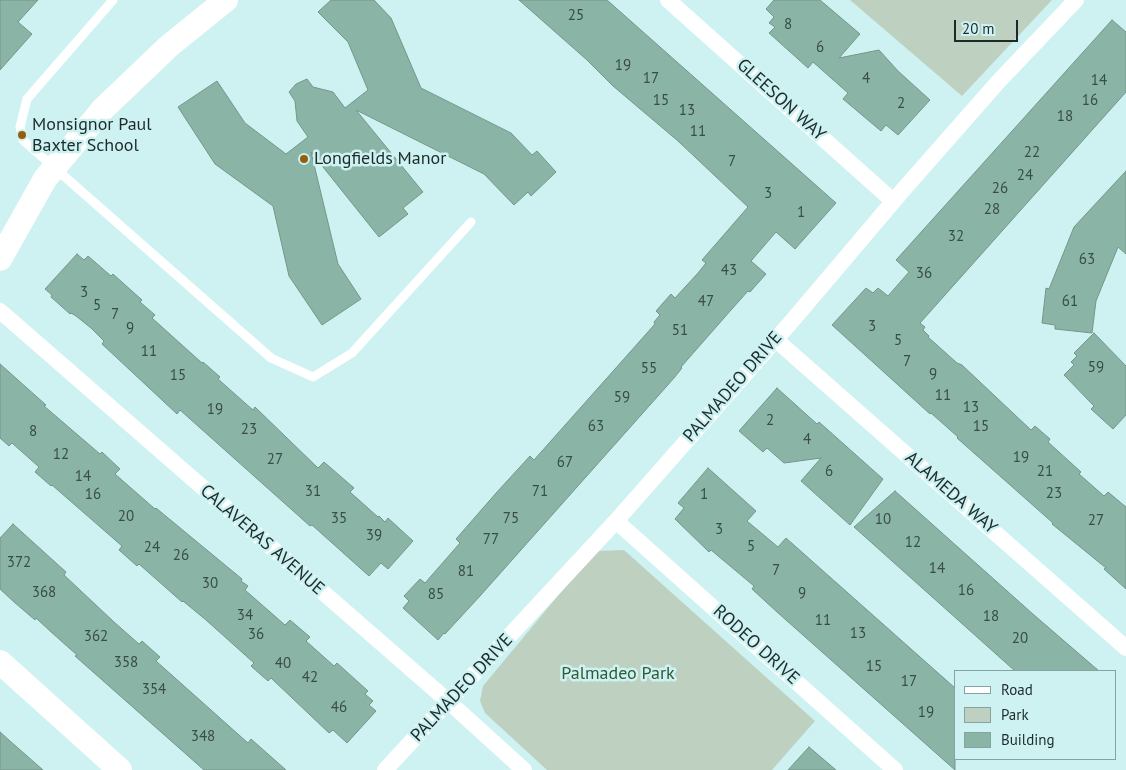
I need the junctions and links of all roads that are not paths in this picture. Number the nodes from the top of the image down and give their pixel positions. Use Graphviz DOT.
graph roads {
  1 [pos="113,0"];
  2 [pos="226,0"];
  3 [pos="668,0"];
  4 [pos="1076,0"];
  5 [pos="54,168"];
  6 [pos="893,201"];
  7 [pos="471,222"];
  8 [pos="0,259"];
  9 [pos="0,311"];
  10 [pos="775,339"];
  11 [pos="616,520"];
  12 [pos="1126,648"];
  13 [pos="0,662"];
  14 [pos="449,702"];
  15 [pos="120,770"];
  16 [pos="385,770"];
  17 [pos="524,770"];
  18 [pos="895,770"];
  1 -- 5 [label="lane"];
  2 -- 5 [label="street"];
  3 -- 6 [label="street, GLEESON WAY"];
  4 -- 6 [label="street, PALMADEO DRIVE"];
  5 -- 7 [label="lane"];
  5 -- 8 [label="street"];
  6 -- 10 [label="street, PALMADEO DRIVE"];
  9 -- 14 [label="street, CALAVERAS AVENUE"];
  10 -- 11 [label="street, PALMADEO DRIVE"];
  10 -- 12 [label="street, ALAMEDA WAY"];
  11 -- 14 [label="street, PALMADEO DRIVE"];
  11 -- 18 [label="street, RODEO DRIVE"];
  13 -- 15 [label="street"];
  14 -- 16 [label="street, PALMADEO DRIVE"];
  14 -- 17 [label="street, CALAVERAS AVENUE"];
}
